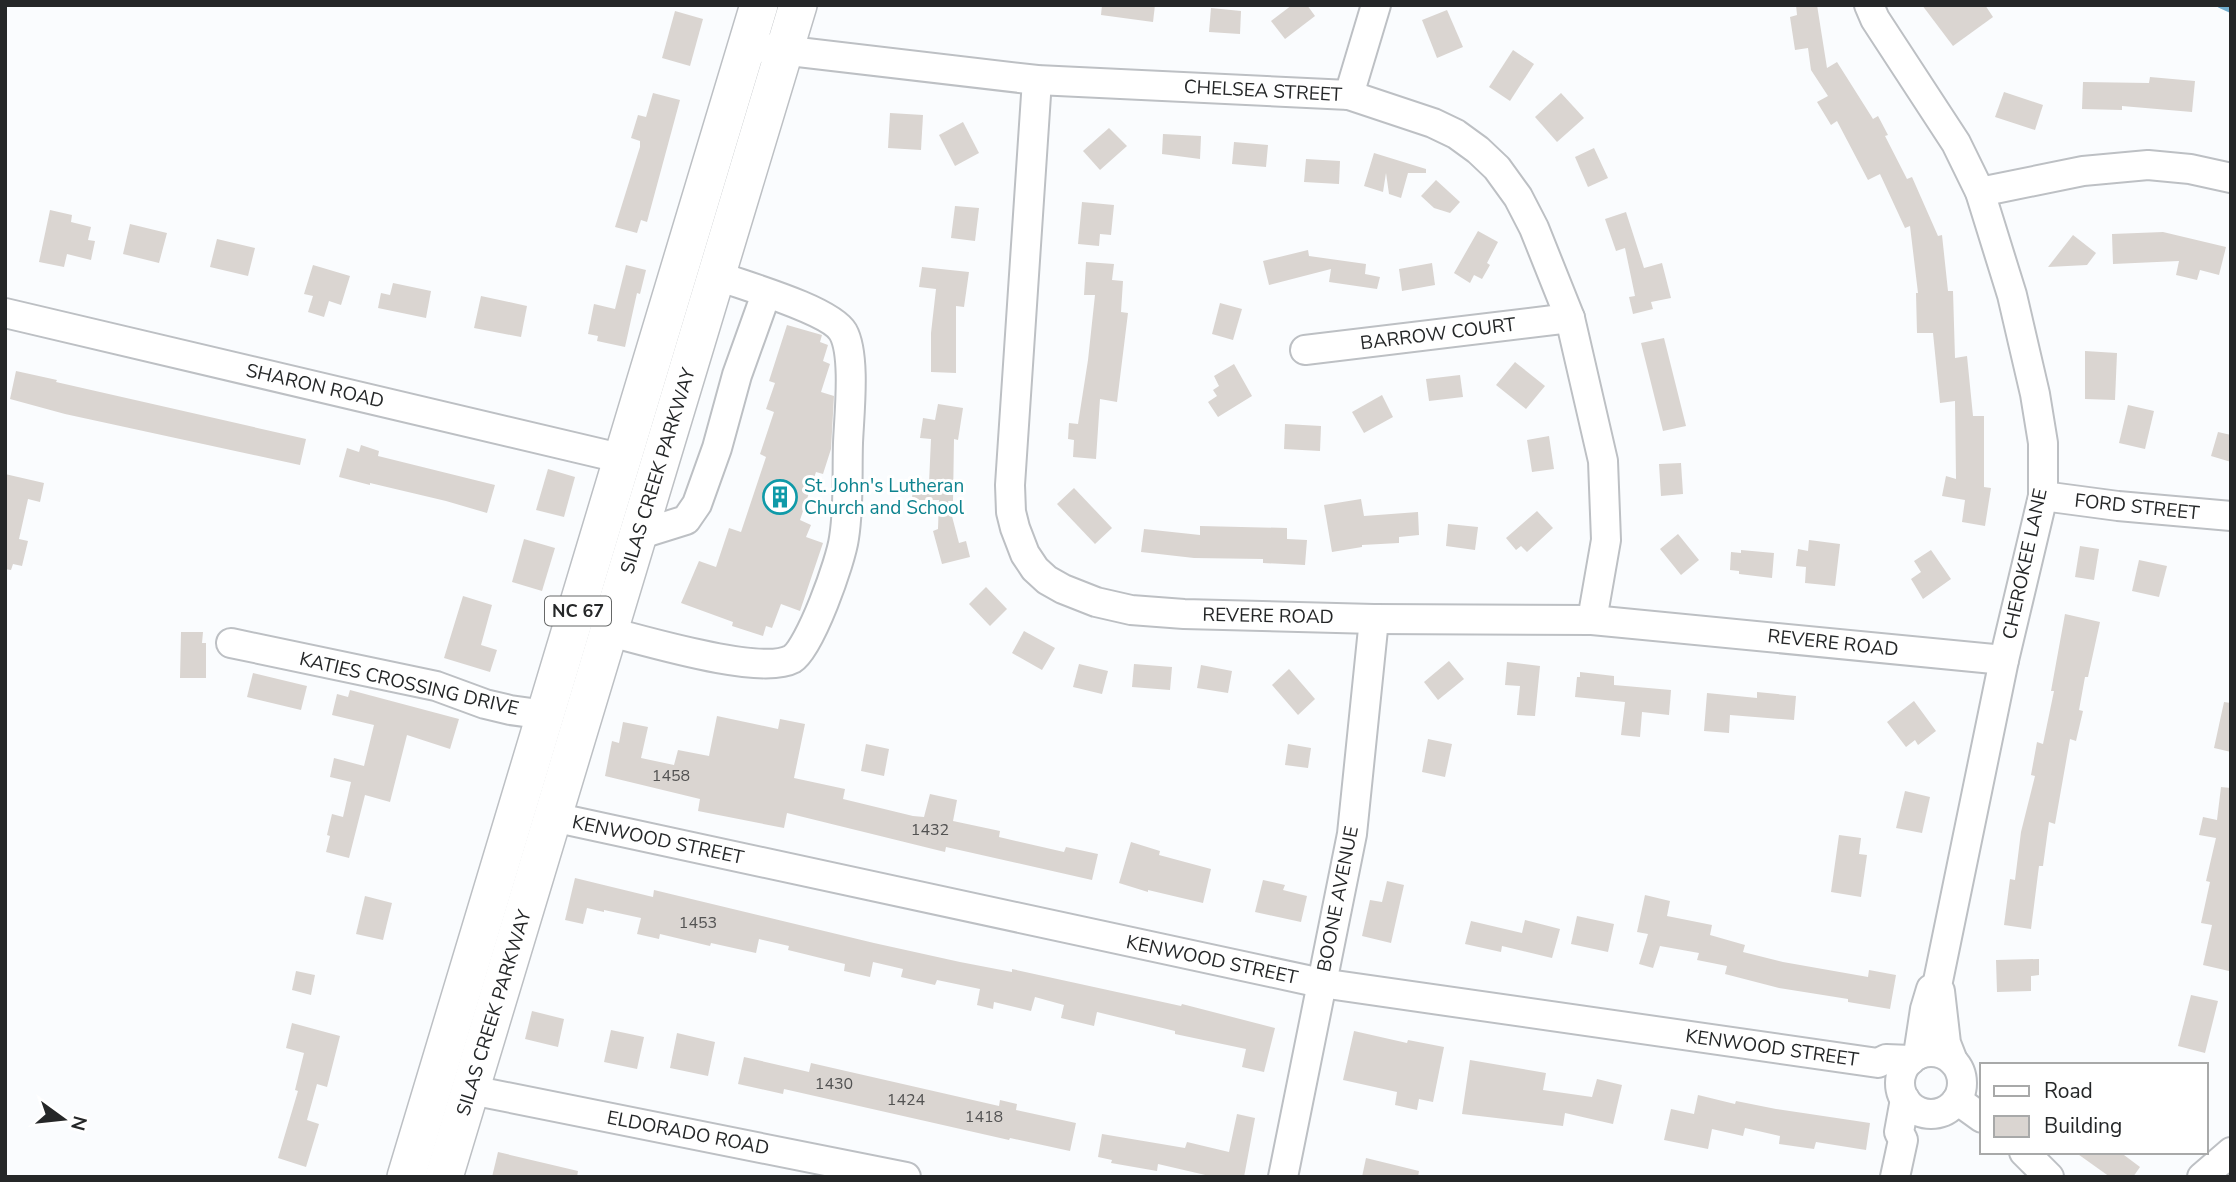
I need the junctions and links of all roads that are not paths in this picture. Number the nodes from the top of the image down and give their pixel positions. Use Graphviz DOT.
graph roads {
  1 [pos="759,5"];
  2 [pos="798,5"];
  3 [pos="1376,5"];
  4 [pos="1870,5"];
  5 [pos="748,45"];
  6 [pos="785,52"];
  7 [pos="1037,80"];
  8 [pos="1349,95"];
  9 [pos="2231,178"];
  10 [pos="1980,192"];
  11 [pos="718,276"];
  12 [pos="766,294"];
  13 [pos="6,314"];
  14 [pos="1570,318"];
  15 [pos="1305,351"];
  16 [pos="624,459"];
  17 [pos="2043,496"];
  18 [pos="2231,516"];
  19 [pos="638,535"];
  20 [pos="1374,618"];
  21 [pos="1592,620"];
  22 [pos="610,632"];
  23 [pos="232,643"];
  24 [pos="2004,660"];
  25 [pos="546,715"];
  26 [pos="553,817"];
  27 [pos="1321,983"];
  28 [pos="1937,986"];
  29 [pos="1952,1061"];
  30 [pos="1908,1074"];
  31 [pos="471,1090"];
  32 [pos="1957,1100"];
  33 [pos="1932,1114"];
  34 [pos="1980,1117"];
  35 [pos="1903,1140"];
  36 [pos="2231,1152"];
  37 [pos="2026,1154"];
  38 [pos="406,1177"];
  39 [pos="444,1177"];
  40 [pos="906,1177"];
  41 [pos="1283,1177"];
  42 [pos="1895,1177"];
  43 [pos="2049,1177"];
  44 [pos="2202,1177"];
  1 -- 5 [label="main road, SILAS CREEK PARKWAY / NC 67"];
  2 -- 6 [label="main road, SILAS CREEK PARKWAY / NC 67"];
  3 -- 8 [label="street"];
  4 -- 10 [label="street, CHEROKEE LANE"];
  5 -- 6 [label="street, CHELSEA STREET"];
  5 -- 16 [label="main road, SILAS CREEK PARKWAY / NC 67"];
  6 -- 7 [label="street, CHELSEA STREET"];
  6 -- 11 [label="main road, SILAS CREEK PARKWAY / NC 67"];
  7 -- 8 [label="street, CHELSEA STREET"];
  7 -- 20 [label="street, REVERE ROAD"];
  8 -- 14 [label="street, CHELSEA STREET"];
  9 -- 10 [label="street"];
  10 -- 17 [label="street, CHEROKEE LANE"];
  11 -- 12 [label="street"];
  11 -- 19 [label="main road, SILAS CREEK PARKWAY / NC 67"];
  12 -- 19 [label="street"];
  12 -- 22 [label="street"];
  13 -- 16 [label="street, SHARON ROAD"];
  14 -- 15 [label="street, BARROW COURT"];
  14 -- 21 [label="street, CHELSEA STREET"];
  16 -- 25 [label="main road, SILAS CREEK PARKWAY / NC 67"];
  17 -- 18 [label="street, FORD STREET"];
  17 -- 24 [label="street, CHEROKEE LANE"];
  19 -- 22 [label="main road, SILAS CREEK PARKWAY / NC 67"];
  20 -- 21 [label="street, REVERE ROAD"];
  20 -- 27 [label="street, BOONE AVENUE"];
  21 -- 24 [label="street, REVERE ROAD"];
  22 -- 26 [label="main road, SILAS CREEK PARKWAY / NC 67"];
  23 -- 25 [label="street, KATIES CROSSING DRIVE"];
  24 -- 28 [label="street, CHEROKEE LANE"];
  25 -- 38 [label="main road, SILAS CREEK PARKWAY / NC 67"];
  26 -- 27 [label="street, KENWOOD STREET"];
  26 -- 31 [label="main road, SILAS CREEK PARKWAY / NC 67"];
  27 -- 30 [label="street, KENWOOD STREET"];
  27 -- 41 [label="street, BOONE AVENUE"];
  28 -- 29 [label="street, CHEROKEE LANE"];
  28 -- 30 [label="street, CHEROKEE LANE"];
  29 -- 30 [label="street"];
  29 -- 32 [label="street"];
  30 -- 33 [label="street"];
  30 -- 35 [label="street, CHEROKEE LANE"];
  31 -- 39 [label="main road, SILAS CREEK PARKWAY / NC 67"];
  31 -- 40 [label="street, ELDORADO ROAD"];
  32 -- 33 [label="street"];
  32 -- 34 [label="street"];
  33 -- 35 [label="street"];
  35 -- 42 [label="street, CHEROKEE LANE"];
  36 -- 44 [label="street"];
  37 -- 43 [label="street"];
}
